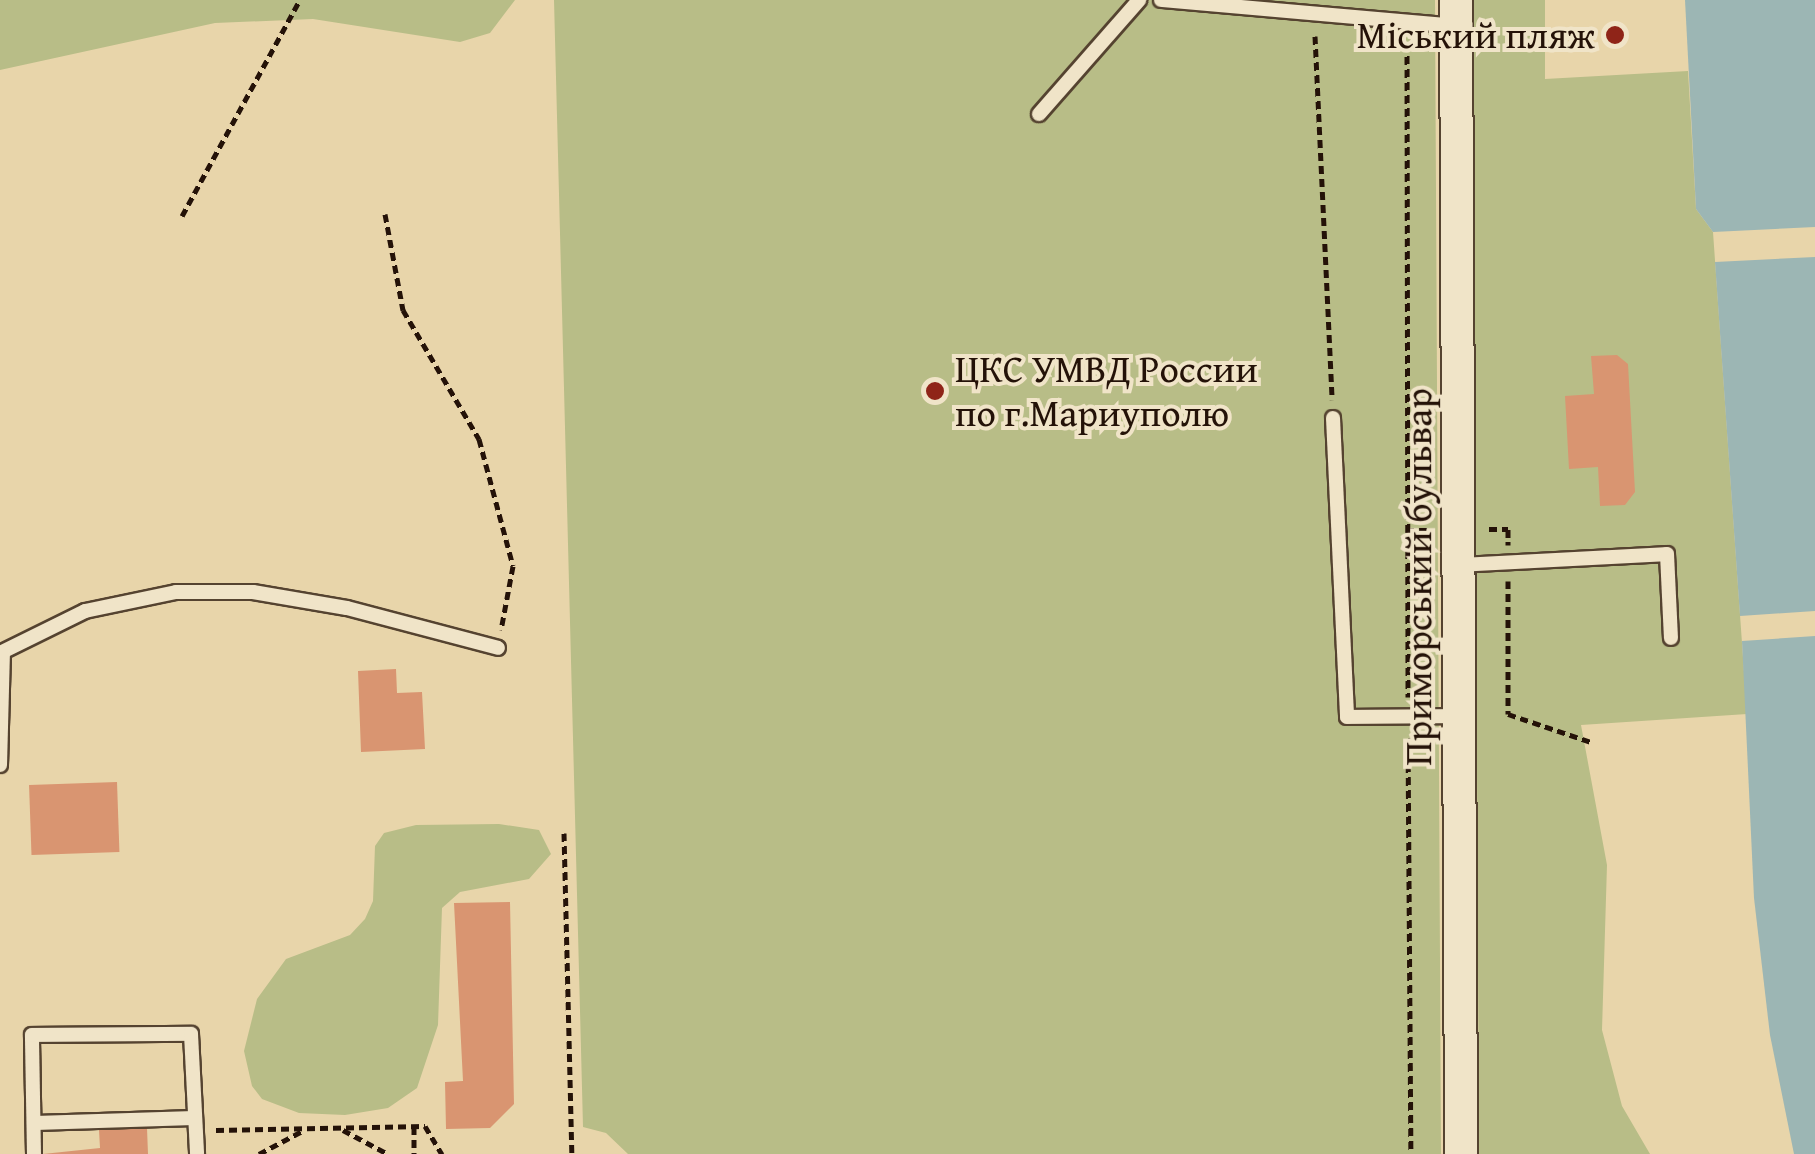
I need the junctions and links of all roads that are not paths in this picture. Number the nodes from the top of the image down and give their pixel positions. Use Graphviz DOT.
graph roads {
  1 [pos="1139,0"];
  2 [pos="1160,0"];
  3 [pos="1456,13"];
  4 [pos="1039,114"];
  5 [pos="1333,418"];
  6 [pos="1458,565"];
  7 [pos="1671,638"];
  8 [pos="498,648"];
  9 [pos="1,653"];
  10 [pos="1459,716"];
  11 [pos="0,766"];
  12 [pos="34,1123"];
  13 [pos="195,1124"];
  14 [pos="34,1154"];
  15 [pos="197,1154"];
  16 [pos="1462,1154"];
  1 -- 4 [label="lane"];
  2 -- 3 [label="lane"];
  3 -- 6 [label="street, Приморський бульвар"];
  5 -- 10 [label="lane"];
  6 -- 7 [label="lane"];
  6 -- 10 [label="street, Приморський бульвар"];
  8 -- 9 [label="lane"];
  9 -- 11 [label="lane"];
  10 -- 16 [label="street, Приморський бульвар"];
  12 -- 13 [label="lane"];
  12 -- 13 [label="lane"];
  12 -- 14 [label="lane"];
  13 -- 15 [label="lane"];
}
